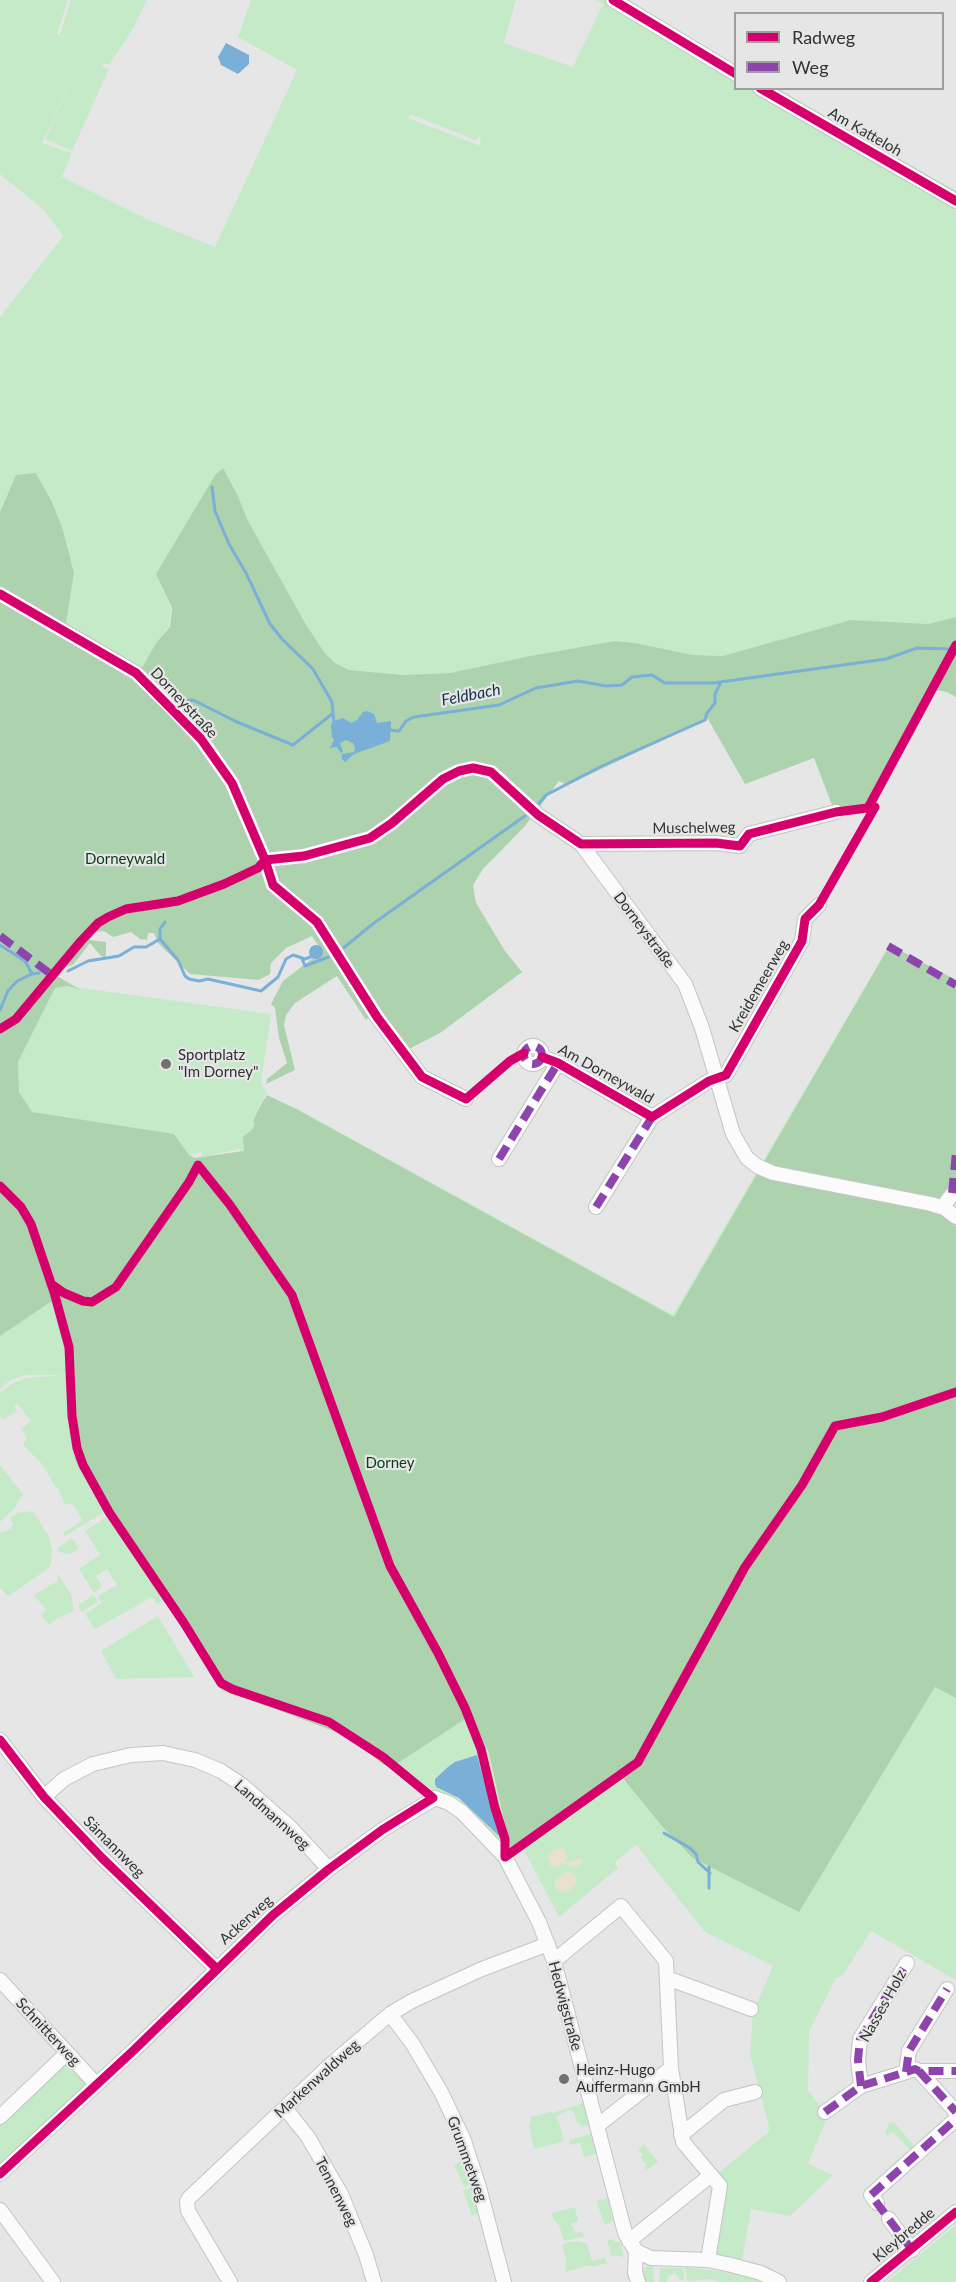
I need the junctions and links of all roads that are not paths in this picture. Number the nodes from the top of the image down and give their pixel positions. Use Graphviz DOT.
graph roads {
  1 [pos="613,0"];
  2 [pos="734,73"];
  3 [pos="763,90"];
  4 [pos="956,201"];
  5 [pos="0,594"];
  6 [pos="836,812"];
  7 [pos="581,844"];
  8 [pos="265,860"];
  9 [pos="819,905"];
  10 [pos="542,1057"];
  11 [pos="558,1063"];
  12 [pos="717,1078"];
  13 [pos="466,1099"];
  14 [pos="652,1117"];
  15 [pos="499,1160"];
  16 [pos="956,1190"];
  17 [pos="597,1207"];
  18 [pos="944,1208"];
  19 [pos="956,1217"];
  20 [pos="0,1740"];
  21 [pos="44,1797"];
  22 [pos="433,1798"];
  23 [pos="329,1869"];
  24 [pos="548,1944"];
  25 [pos="554,1961"];
  26 [pos="907,1963"];
  27 [pos="216,1968"];
  28 [pos="668,1978"];
  29 [pos="0,1980"];
  30 [pos="947,1989"];
  31 [pos="751,2009"];
  32 [pos="390,2014"];
  33 [pos="67,2053"];
  34 [pos="671,2068"];
  35 [pos="912,2071"];
  36 [pos="956,2071"];
  37 [pos="96,2084"];
  38 [pos="861,2086"];
  39 [pos="755,2092"];
  40 [pos="285,2108"];
  41 [pos="825,2112"];
  42 [pos="956,2112"];
  43 [pos="0,2117"];
  44 [pos="956,2120"];
  45 [pos="597,2126"];
  46 [pos="681,2135"];
  47 [pos="0,2174"];
  48 [pos="711,2175"];
  49 [pos="877,2204"];
  50 [pos="0,2210"];
  51 [pos="956,2212"];
  52 [pos="889,2219"];
  53 [pos="633,2246"];
  54 [pos="912,2250"];
  55 [pos="708,2260"];
  56 [pos="53,2282"];
  57 [pos="230,2282"];
  58 [pos="374,2282"];
  59 [pos="504,2282"];
  60 [pos="638,2282"];
  61 [pos="779,2282"];
  62 [pos="871,2282"];
  1 -- 2 [label="street"];
  3 -- 4 [label="street, Am Katteloh"];
  5 -- 8 [label="street, Dorneystraße"];
  6 -- 7 [label="street, Muschelweg"];
  7 -- 8 [label="street, Dorneystraße"];
  7 -- 12 [label="street, Dorneystraße"];
  8 -- 13 [label="street, Dorneystraße"];
  9 -- 12 [label="street, Kreidemeerweg"];
  10 -- 11 [label="street, Am Dorneywald"];
  11 -- 14 [label="street, Am Dorneywald"];
  11 -- 15 [label="street"];
  12 -- 14 [label="street, Am Dorneywald"];
  12 -- 18 [label="street, Dorneystraße"];
  14 -- 17 [label="street, Am Dorneywald"];
  16 -- 18 [label="street"];
  18 -- 19 [label="street, Dorneystraße"];
  20 -- 21 [label="street, Sämannweg"];
  21 -- 23 [label="street, Landmannweg"];
  21 -- 27 [label="street, Sämannweg"];
  22 -- 23 [label="street, Ackerweg"];
  22 -- 24 [label="street, Hedwigstraße"];
  23 -- 27 [label="street, Ackerweg"];
  24 -- 25 [label="street, Hedwigstraße"];
  24 -- 32 [label="street, Markenwaldweg"];
  25 -- 28 [label="street"];
  25 -- 45 [label="street, Hedwigstraße"];
  26 -- 38 [label="street, Nasses Holz"];
  27 -- 37 [label="street, Ackerweg"];
  28 -- 31 [label="street"];
  28 -- 34 [label="street"];
  29 -- 33 [label="street, Schnitterweg"];
  30 -- 35 [label="street"];
  32 -- 40 [label="street, Markenwaldweg"];
  32 -- 59 [label="street, Grummetweg"];
  33 -- 37 [label="street, Schnitterweg"];
  33 -- 43 [label="street"];
  34 -- 45 [label="street"];
  34 -- 46 [label="street"];
  35 -- 36 [label="street"];
  35 -- 38 [label="street"];
  35 -- 42 [label="street"];
  37 -- 47 [label="street, Ackerweg"];
  38 -- 41 [label="street"];
  39 -- 46 [label="street"];
  40 -- 57 [label="street, Markenwaldweg"];
  40 -- 58 [label="street, Tennenweg"];
  44 -- 49 [label="street"];
  45 -- 53 [label="street, Hedwigstraße"];
  46 -- 48 [label="street"];
  48 -- 53 [label="street"];
  48 -- 55 [label="street"];
  50 -- 56 [label="street"];
  51 -- 54 [label="street, Kleybredde"];
  52 -- 54 [label="street"];
  53 -- 55 [label="street"];
  53 -- 60 [label="street, Hedwigstraße"];
  54 -- 62 [label="street, Kleybredde"];
  55 -- 61 [label="street"];
}
